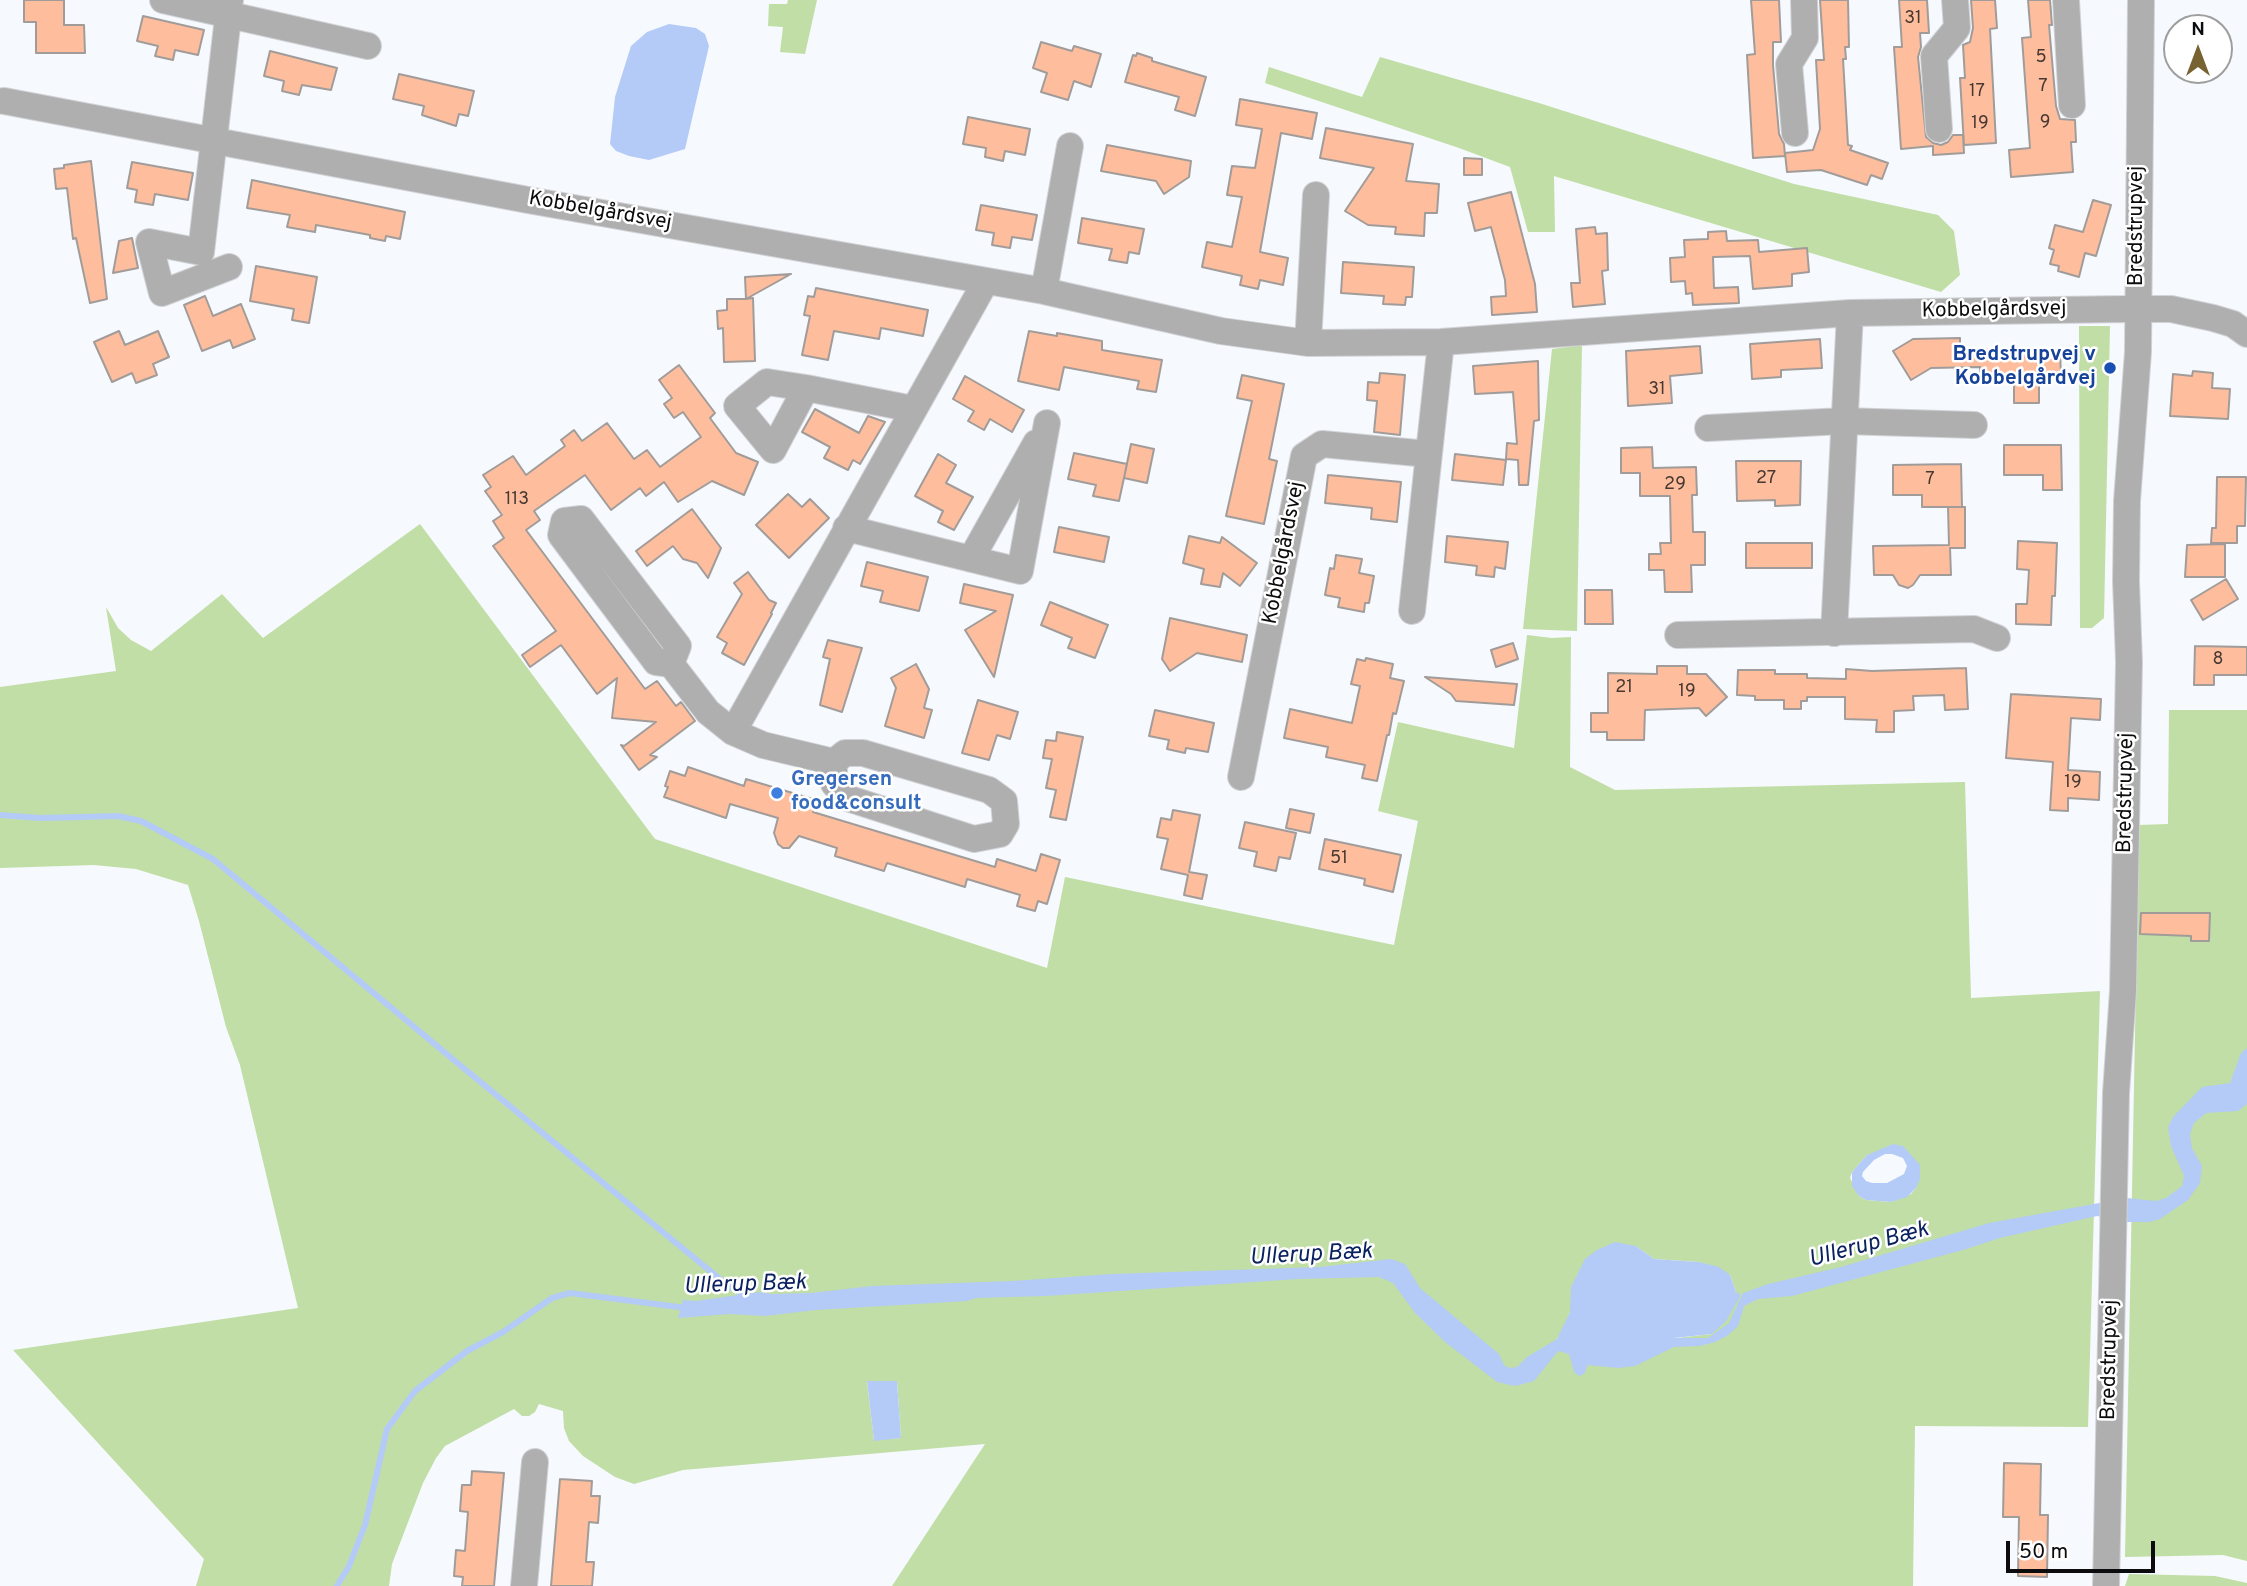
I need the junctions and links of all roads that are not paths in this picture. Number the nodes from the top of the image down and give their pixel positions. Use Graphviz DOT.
graph roads {
  1 [pos="163,0"];
  2 [pos="1804,0"];
  3 [pos="1955,0"];
  4 [pos="2066,0"];
  5 [pos="2141,0"];
  6 [pos="229,8"];
  7 [pos="368,46"];
  8 [pos="4,101"];
  9 [pos="2072,105"];
  10 [pos="1939,129"];
  11 [pos="1794,133"];
  12 [pos="214,141"];
  13 [pos="1070,146"];
  14 [pos="1316,195"];
  15 [pos="201,252"];
  16 [pos="986,281"];
  17 [pos="1044,291"];
  18 [pos="2138,309"];
  19 [pos="1850,313"];
  20 [pos="2247,334"];
  21 [pos="1441,342"];
  22 [pos="1308,343"];
  23 [pos="806,388"];
  24 [pos="913,409"];
  25 [pos="1843,421"];
  26 [pos="1974,425"];
  27 [pos="1708,428"];
  28 [pos="1428,454"];
  29 [pos="846,528"];
  30 [pos="971,559"];
  31 [pos="1412,611"];
  32 [pos="1834,633"];
  33 [pos="1678,635"];
  34 [pos="1997,638"];
  35 [pos="671,664"];
  36 [pos="733,733"];
  37 [pos="834,762"];
  38 [pos="1241,777"];
  39 [pos="534,1462"];
  40 [pos="524,1586"];
  41 [pos="2106,1586"];
  1 -- 6 [label="street"];
  2 -- 11 [label="street"];
  3 -- 10 [label="street"];
  4 -- 9 [label="street"];
  5 -- 18 [label="street, Bredstrupvej"];
  6 -- 7 [label="street"];
  6 -- 12 [label="street"];
  8 -- 12 [label="street, Kobbelgårdsvej"];
  12 -- 15 [label="street"];
  12 -- 16 [label="street, Kobbelgårdsvej"];
  13 -- 17 [label="street"];
  14 -- 22 [label="street"];
  16 -- 17 [label="street, Kobbelgårdsvej"];
  16 -- 24 [label="street"];
  17 -- 22 [label="street, Kobbelgårdsvej"];
  18 -- 19 [label="street, Kobbelgårdsvej"];
  18 -- 20 [label="street, Kobbelgårdsvej"];
  18 -- 41 [label="street, Bredstrupvej"];
  19 -- 21 [label="street, Kobbelgårdsvej"];
  19 -- 25 [label="street"];
  21 -- 22 [label="street, Kobbelgårdsvej"];
  21 -- 28 [label="street"];
  23 -- 24 [label="street"];
  24 -- 29 [label="street"];
  25 -- 26 [label="street"];
  25 -- 27 [label="street"];
  25 -- 32 [label="street"];
  28 -- 31 [label="street"];
  28 -- 38 [label="street, Kobbelgårdsvej"];
  29 -- 30 [label="street"];
  29 -- 36 [label="street"];
  30 -- 30 [label="street"];
  32 -- 33 [label="street"];
  32 -- 34 [label="street"];
  35 -- 35 [label="street"];
  35 -- 36 [label="street"];
  36 -- 37 [label="street"];
  37 -- 37 [label="street"];
  39 -- 40 [label="street"];
}
